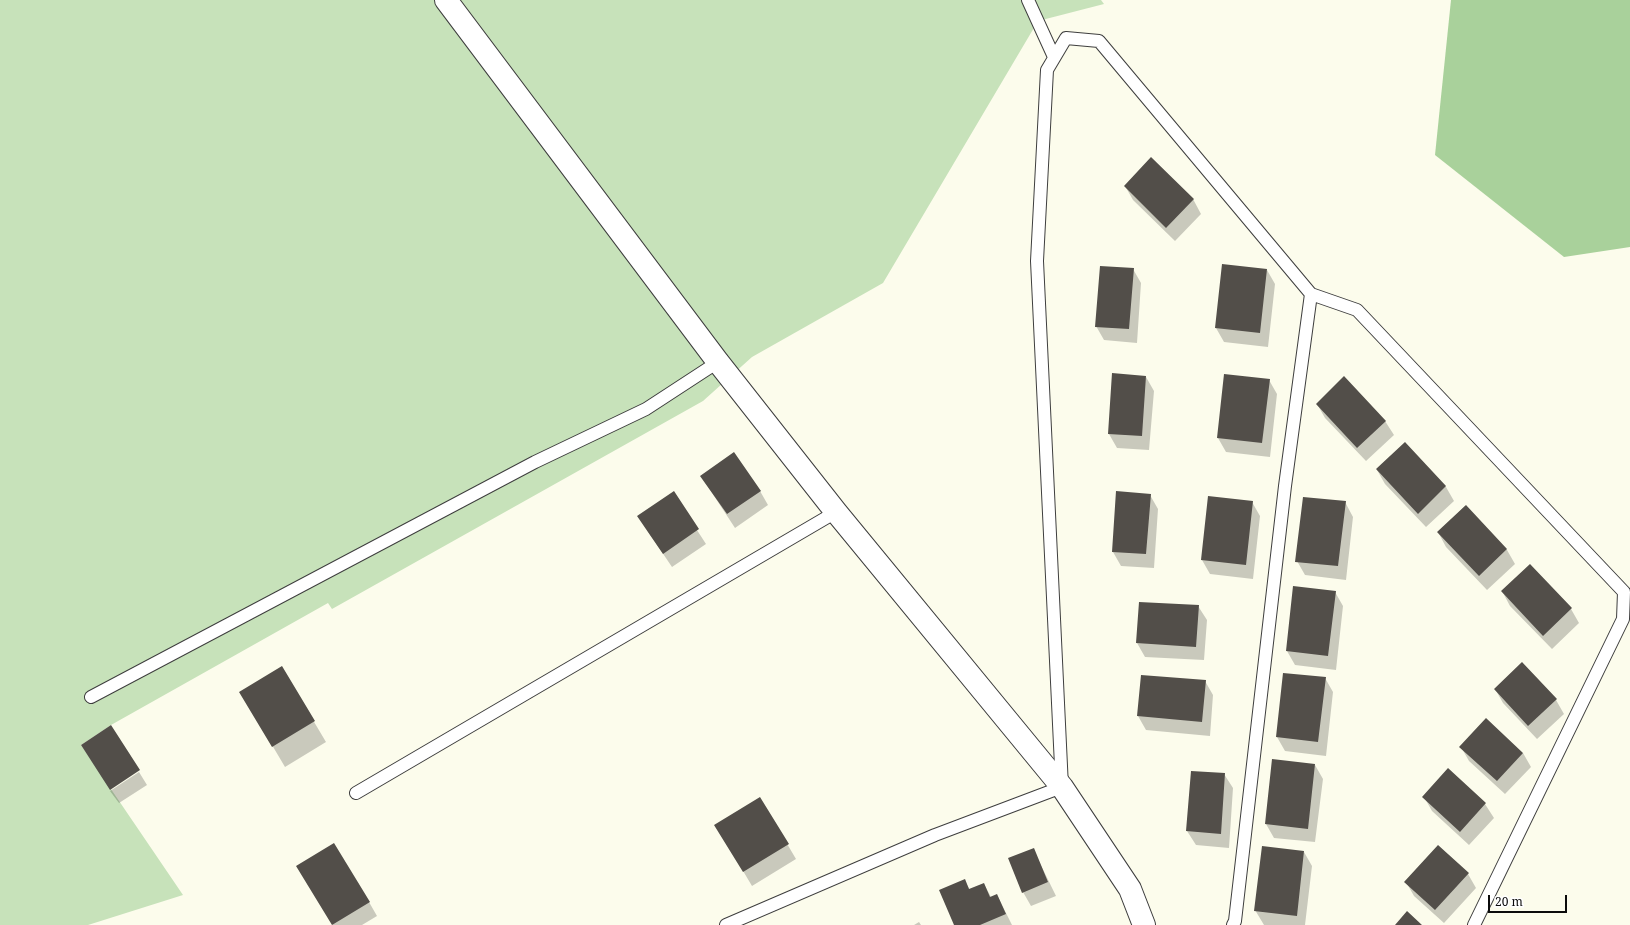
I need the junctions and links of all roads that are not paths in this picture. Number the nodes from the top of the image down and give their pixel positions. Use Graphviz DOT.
graph roads {
  1 [pos="446,0"];
  2 [pos="1028,0"];
  3 [pos="1054,57"];
  4 [pos="1310,294"];
  5 [pos="718,362"];
  6 [pos="836,512"];
  7 [pos="91,697"];
  8 [pos="1062,786"];
  9 [pos="356,793"];
  10 [pos="726,925"];
  11 [pos="1144,925"];
  12 [pos="1233,925"];
  13 [pos="1474,925"];
  1 -- 5 [label="street"];
  2 -- 3 [label="lane"];
  3 -- 4 [label="lane"];
  3 -- 8 [label="lane"];
  4 -- 12 [label="lane"];
  4 -- 13 [label="lane"];
  5 -- 6 [label="street"];
  5 -- 7 [label="lane"];
  6 -- 8 [label="street"];
  6 -- 9 [label="lane"];
  8 -- 10 [label="lane"];
  8 -- 11 [label="street"];
}
